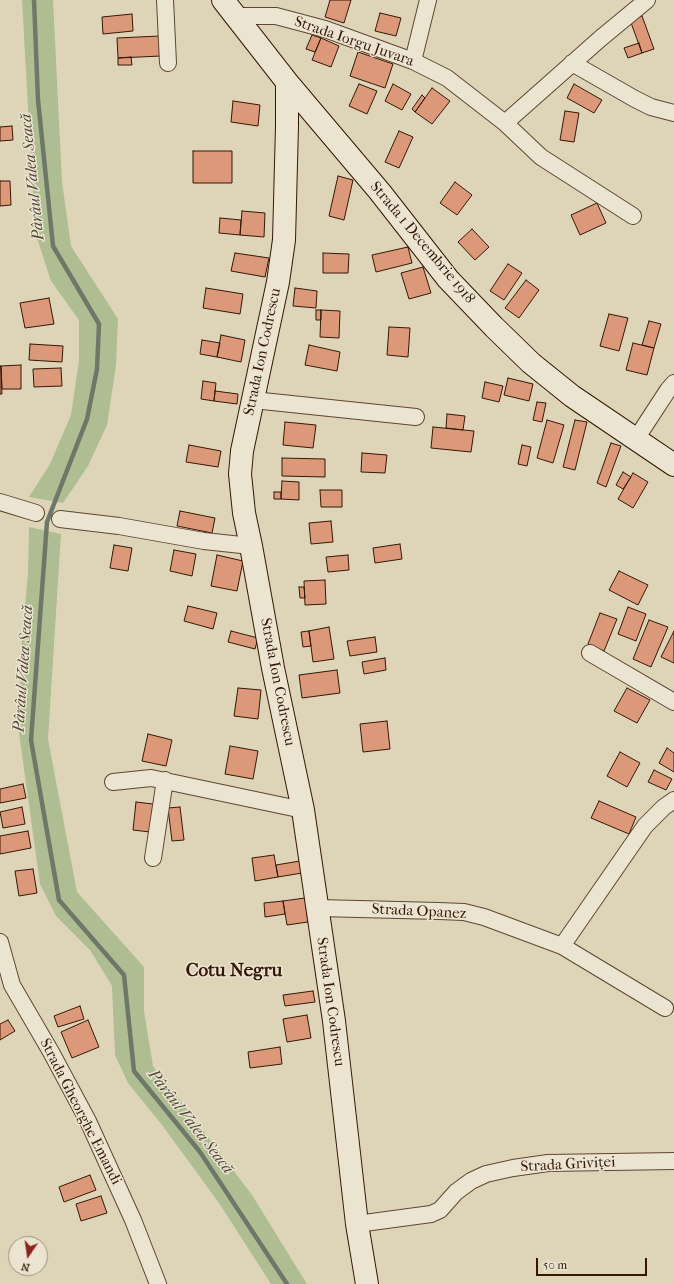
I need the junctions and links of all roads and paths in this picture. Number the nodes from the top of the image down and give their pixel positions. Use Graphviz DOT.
graph roads {
  1 [pos="165,0"];
  2 [pos="428,0"];
  3 [pos="647,0"];
  4 [pos="230,8"];
  5 [pos="413,61"];
  6 [pos="168,63"];
  7 [pos="572,63"];
  8 [pos="287,82"];
  9 [pos="674,113"];
  10 [pos="505,123"];
  11 [pos="633,216"];
  12 [pos="674,383"];
  13 [pos="253,400"];
  14 [pos="416,417"];
  15 [pos="636,439"];
  16 [pos="674,465"];
  17 [pos="0,502"];
  18 [pos="36,514"];
  19 [pos="60,518"];
  20 [pos="251,546"];
  21 [pos="590,653"];
  22 [pos="674,702"];
  23 [pos="165,780"];
  24 [pos="113,782"];
  25 [pos="674,800"];
  26 [pos="302,810"];
  27 [pos="153,858"];
  28 [pos="318,908"];
  29 [pos="0,942"];
  30 [pos="562,946"];
  31 [pos="6,982"];
  32 [pos="665,1008"];
  33 [pos="674,1161"];
  34 [pos="357,1224"];
  35 [pos="158,1284"];
  36 [pos="367,1284"];
  1 -- 6 [label="street"];
  2 -- 5 [label="street"];
  3 -- 7 [label="street"];
  4 -- 5 [label="street, Strada Iorgu Juvara"];
  4 -- 8 [label="main road, Strada 1 Decembrie 1918"];
  5 -- 10 [label="street, Strada Iorgu Juvara"];
  7 -- 9 [label="street"];
  7 -- 10 [label="street"];
  8 -- 13 [label="main road, Strada Ion Codrescu"];
  8 -- 15 [label="main road, Strada 1 Decembrie 1918"];
  10 -- 11 [label="street, Strada Iorgu Juvara"];
  12 -- 15 [label="street"];
  13 -- 14 [label="street"];
  13 -- 20 [label="main road, Strada Ion Codrescu"];
  15 -- 16 [label="main road, Strada 1 Decembrie 1918"];
  17 -- 18 [label="street"];
  19 -- 20 [label="street"];
  20 -- 26 [label="main road, Strada Ion Codrescu"];
  21 -- 22 [label="street"];
  23 -- 24 [label="street"];
  23 -- 26 [label="street"];
  23 -- 27 [label="street"];
  25 -- 30 [label="street"];
  26 -- 28 [label="main road, Strada Ion Codrescu"];
  28 -- 30 [label="street, Strada Opanez"];
  28 -- 34 [label="main road, Strada Ion Codrescu"];
  29 -- 31 [label="street, Strada Gheorghe Emandi"];
  30 -- 32 [label="street, Strada Opanez"];
  31 -- 35 [label="street, Strada Gheorghe Emandi"];
  33 -- 34 [label="street, Strada Griviței"];
  34 -- 36 [label="main road, Strada Ion Codrescu"];
}
